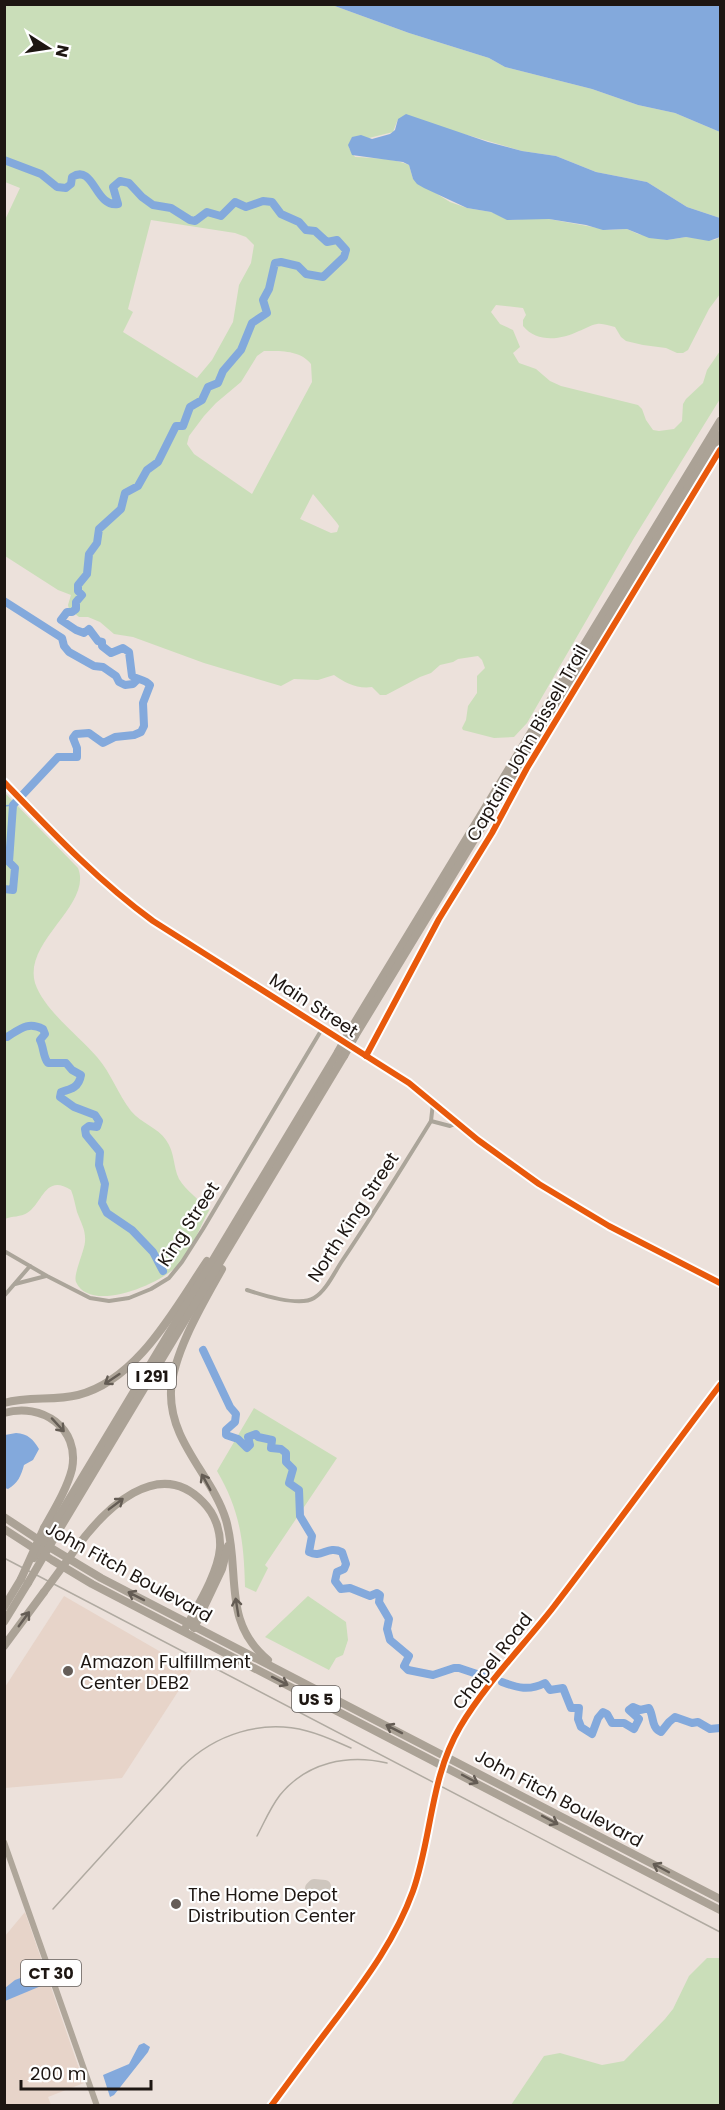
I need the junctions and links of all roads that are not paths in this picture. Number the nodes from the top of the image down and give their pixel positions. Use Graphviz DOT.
graph roads {
  1 [pos="720,420"];
  2 [pos="720,435"];
  3 [pos="4,782"];
  4 [pos="322,1029"];
  5 [pos="352,1034"];
  6 [pos="341,1054"];
  7 [pos="434,1102"];
  8 [pos="431,1121"];
  9 [pos="457,1123"];
  10 [pos="247,1217"];
  11 [pos="220,1247"];
  12 [pos="4,1251"];
  13 [pos="30,1266"];
  14 [pos="46,1276"];
  15 [pos="720,1283"];
  16 [pos="14,1284"];
  17 [pos="247,1290"];
  18 [pos="4,1296"];
  19 [pos="720,1385"];
  20 [pos="4,1403"];
  21 [pos="5,1413"];
  22 [pos="4,1517"];
  23 [pos="4,1529"];
  24 [pos="50,1532"];
  25 [pos="229,1535"];
  26 [pos="22,1581"];
  27 [pos="4,1607"];
  28 [pos="4,1622"];
  29 [pos="192,1624"];
  30 [pos="187,1633"];
  31 [pos="4,1646"];
  32 [pos="280,1670"];
  33 [pos="446,1755"];
  34 [pos="442,1764"];
  35 [pos="502,1785"];
  36 [pos="498,1793"];
  37 [pos="4,1842"];
  38 [pos="717,1897"];
  39 [pos="708,1903"];
  40 [pos="720,1910"];
  41 [pos="97,2106"];
  42 [pos="271,2106"];
  1 -- 5 [label="highway, I 291"];
  2 -- 5 [label="highway, I 291"];
  3 -- 4 [label="street, Main Street"];
  4 -- 7 [label="street, Main Street"];
  4 -- 14 [label="street, King Street"];
  5 -- 6 [label="highway, I 291, bridge"];
  6 -- 10 [label="highway, I 291"];
  6 -- 11 [label="highway, I 291"];
  7 -- 8 [label="street, North King Street"];
  7 -- 9 [label="street, Main Street"];
  8 -- 9 [label="street"];
  8 -- 17 [label="street, North King Street"];
  9 -- 15 [label="street, Main Street"];
  10 -- 24 [label="highway, I 291"];
  25 -- 10 [label="highway, one-way"];
  11 -- 20 [label="highway, one-way"];
  11 -- 24 [label="highway, I 291"];
  12 -- 13 [label="street, King Street"];
  13 -- 14 [label="street, King Street"];
  13 -- 16 [label="street"];
  14 -- 16 [label="street"];
  16 -- 18 [label="street"];
  19 -- 33 [label="street, Chapel Road"];
  21 -- 24 [label="highway, one-way"];
  29 -- 22 [label="highway, John Fitch Boulevard / US 5, one-way"];
  23 -- 30 [label="highway, John Fitch Boulevard / US 5"];
  24 -- 26 [label="highway, bridge"];
  24 -- 26 [label="highway, I 291, bridge"];
  25 -- 29 [label="highway"];
  32 -- 25 [label="highway, one-way"];
  26 -- 27 [label="highway, I 291"];
  26 -- 28 [label="highway, I 291"];
  29 -- 30 [label="highway"];
  31 -- 29 [label="highway, one-way, bridge"];
  29 -- 32 [label="highway, John Fitch Boulevard / US 5"];
  30 -- 34 [label="highway, John Fitch Boulevard / US 5, one-way"];
  33 -- 32 [label="highway, John Fitch Boulevard / US 5, one-way"];
  33 -- 34 [label="street, Chapel Road"];
  33 -- 35 [label="highway, John Fitch Boulevard / US 5"];
  34 -- 36 [label="highway, John Fitch Boulevard / US 5, one-way"];
  34 -- 42 [label="street, Chapel Road"];
  35 -- 36 [label="highway"];
  38 -- 35 [label="highway, John Fitch Boulevard / US 5, one-way"];
  36 -- 39 [label="highway, John Fitch Boulevard / US 5, one-way"];
  37 -- 41 [label="main road, CT 30"];
  38 -- 39 [label="highway"];
  39 -- 40 [label="highway, John Fitch Boulevard / US 5"];
}
